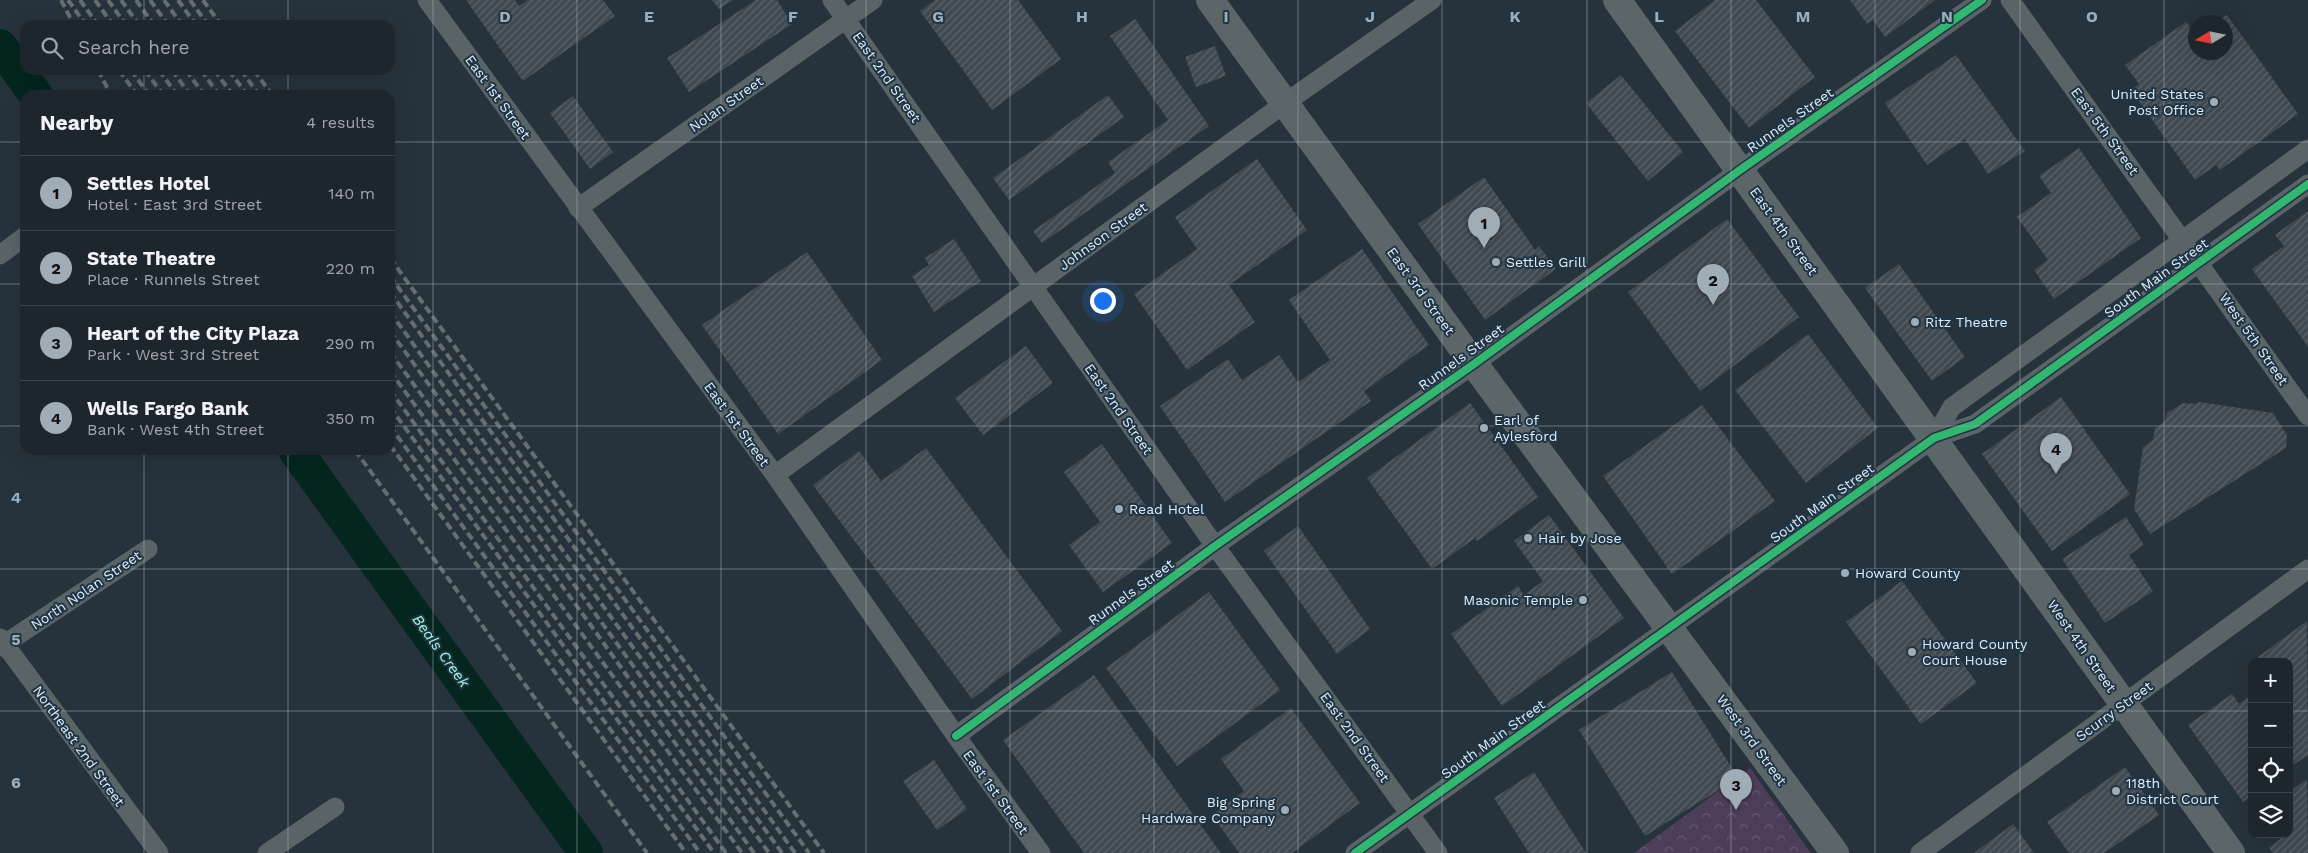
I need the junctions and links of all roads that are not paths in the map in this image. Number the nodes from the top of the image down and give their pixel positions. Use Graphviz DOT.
graph roads {
  1 [pos="427,0"];
  2 [pos="832,0"];
  3 [pos="873,0"];
  4 [pos="1210,0"];
  5 [pos="1432,0"];
  6 [pos="1617,0"];
  7 [pos="1982,0"];
  8 [pos="2010,0"];
  9 [pos="846,19"];
  10 [pos="1284,103"];
  11 [pos="2308,148"];
  12 [pos="1740,170"];
  13 [pos="2308,184"];
  14 [pos="578,208"];
  15 [pos="2183,239"];
  16 [pos="20,240"];
  17 [pos="0,255"];
  18 [pos="2200,262"];
  19 [pos="1034,287"];
  20 [pos="1474,364"];
  21 [pos="2308,416"];
  22 [pos="1934,438"];
  23 [pos="775,475"];
  24 [pos="1215,546"];
  25 [pos="148,549"];
  26 [pos="2308,569"];
  27 [pos="1670,628"];
  28 [pos="2,643"];
  29 [pos="2124,705"];
  30 [pos="956,736"];
  31 [pos="335,807"];
  32 [pos="1411,813"];
  33 [pos="158,853"];
  34 [pos="267,853"];
  35 [pos="1041,853"];
  36 [pos="1356,853"];
  37 [pos="1438,853"];
  38 [pos="1835,853"];
  39 [pos="1920,853"];
  40 [pos="2231,853"];
  1 -- 14 [label="street, East 1st Street"];
  2 -- 9 [label="street, East 2nd Street"];
  3 -- 9 [label="street, Nolan Street"];
  4 -- 10 [label="main road, East 3rd Street"];
  5 -- 10 [label="street, Johnson Street"];
  6 -- 12 [label="main road, East 4th Street"];
  7 -- 12 [label="street, Runnels Street"];
  8 -- 15 [label="street, East 5th Street"];
  9 -- 14 [label="street, Nolan Street"];
  9 -- 19 [label="street, East 2nd Street"];
  10 -- 19 [label="street, Johnson Street"];
  10 -- 20 [label="main road, East 3rd Street"];
  11 -- 15 [label="street, South Main Street"];
  12 -- 20 [label="street, Runnels Street"];
  12 -- 22 [label="main road, East 4th Street"];
  13 -- 18 [label="street, South Main Street"];
  14 -- 23 [label="street, East 1st Street"];
  15 -- 18 [label="street, East 5th Street"];
  15 -- 22 [label="street, South Main Street"];
  16 -- 17 [label="street"];
  18 -- 21 [label="street, West 5th Street"];
  18 -- 22 [label="street, South Main Street"];
  19 -- 23 [label="street, Johnson Street"];
  19 -- 24 [label="street, East 2nd Street"];
  20 -- 24 [label="street, Runnels Street"];
  20 -- 27 [label="main road, East 3rd Street"];
  22 -- 27 [label="street, South Main Street"];
  22 -- 29 [label="main road, West 4th Street"];
  23 -- 30 [label="street, East 1st Street"];
  24 -- 30 [label="street, Runnels Street"];
  24 -- 32 [label="street, East 2nd Street"];
  25 -- 28 [label="street, North Nolan Street"];
  26 -- 29 [label="street, Scurry Street"];
  27 -- 32 [label="street, South Main Street"];
  27 -- 38 [label="main road, West 3rd Street"];
  28 -- 33 [label="street, Northeast 2nd Street"];
  29 -- 39 [label="street, Scurry Street"];
  29 -- 40 [label="main road, West 4th Street"];
  30 -- 35 [label="street, East 1st Street"];
  31 -- 34 [label="street"];
  32 -- 36 [label="street, South Main Street"];
  32 -- 37 [label="street, East 2nd Street"];
}
